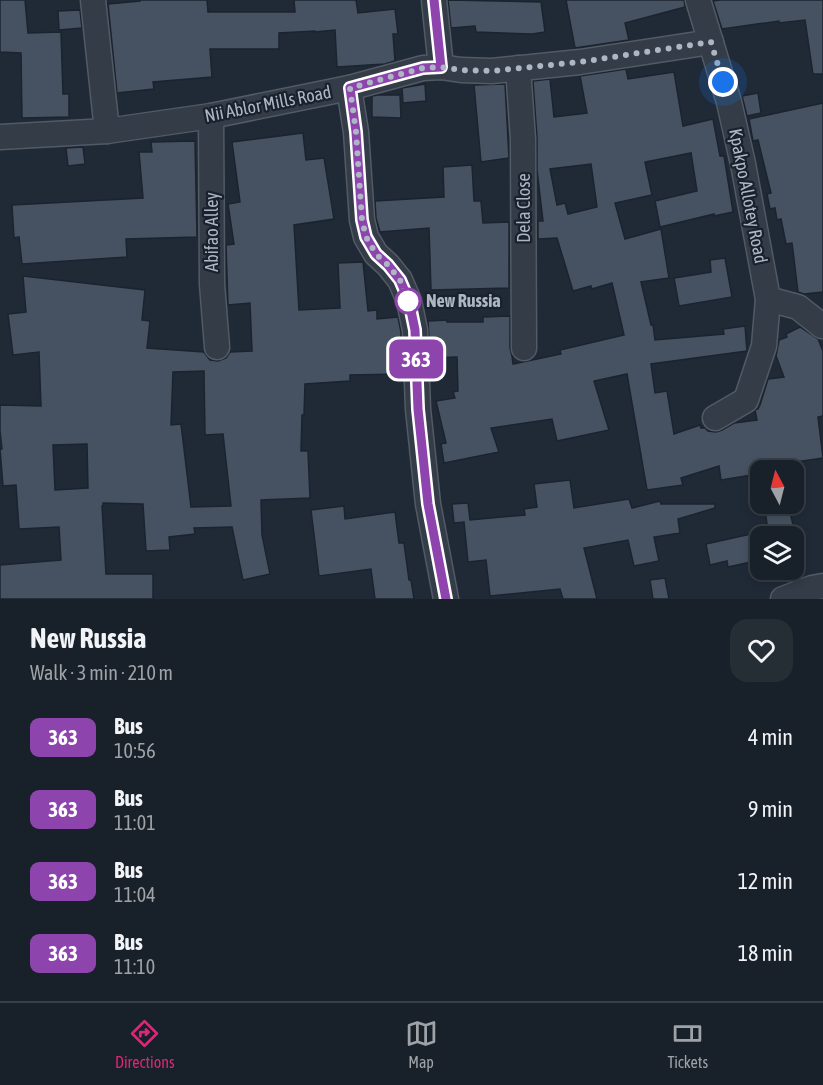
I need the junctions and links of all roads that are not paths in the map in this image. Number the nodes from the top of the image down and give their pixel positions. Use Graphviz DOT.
graph roads {
  1 [pos="93,0"];
  2 [pos="434,0"];
  3 [pos="698,0"];
  4 [pos="711,42"];
  5 [pos="441,67"];
  6 [pos="518,68"];
  7 [pos="350,88"];
  8 [pos="211,116"];
  9 [pos="107,131"];
  10 [pos="0,137"];
  11 [pos="768,299"];
  12 [pos="822,326"];
  13 [pos="217,347"];
  14 [pos="524,348"];
  15 [pos="715,418"];
  16 [pos="823,586"];
  17 [pos="446,599"];
  18 [pos="783,599"];
  1 -- 9 [label="street"];
  2 -- 5 [label="street"];
  3 -- 4 [label="street, Kpakpo Allotey Road"];
  4 -- 6 [label="street, Nii Ablor Mills Road"];
  4 -- 11 [label="street, Kpakpo Allotey Road"];
  5 -- 6 [label="street, Nii Ablor Mills Road"];
  5 -- 7 [label="street, Nii Ablor Mills Road"];
  6 -- 14 [label="street, Dela Close"];
  7 -- 8 [label="street, Nii Ablor Mills Road"];
  7 -- 17 [label="street"];
  8 -- 9 [label="street, Nii Ablor Mills Road"];
  8 -- 13 [label="street, Abifao Alley"];
  9 -- 10 [label="street, Nii Ablor Mills Road"];
  11 -- 12 [label="street"];
  11 -- 15 [label="street, Kpakpo Allotey Road"];
  16 -- 18 [label="street"];
}
